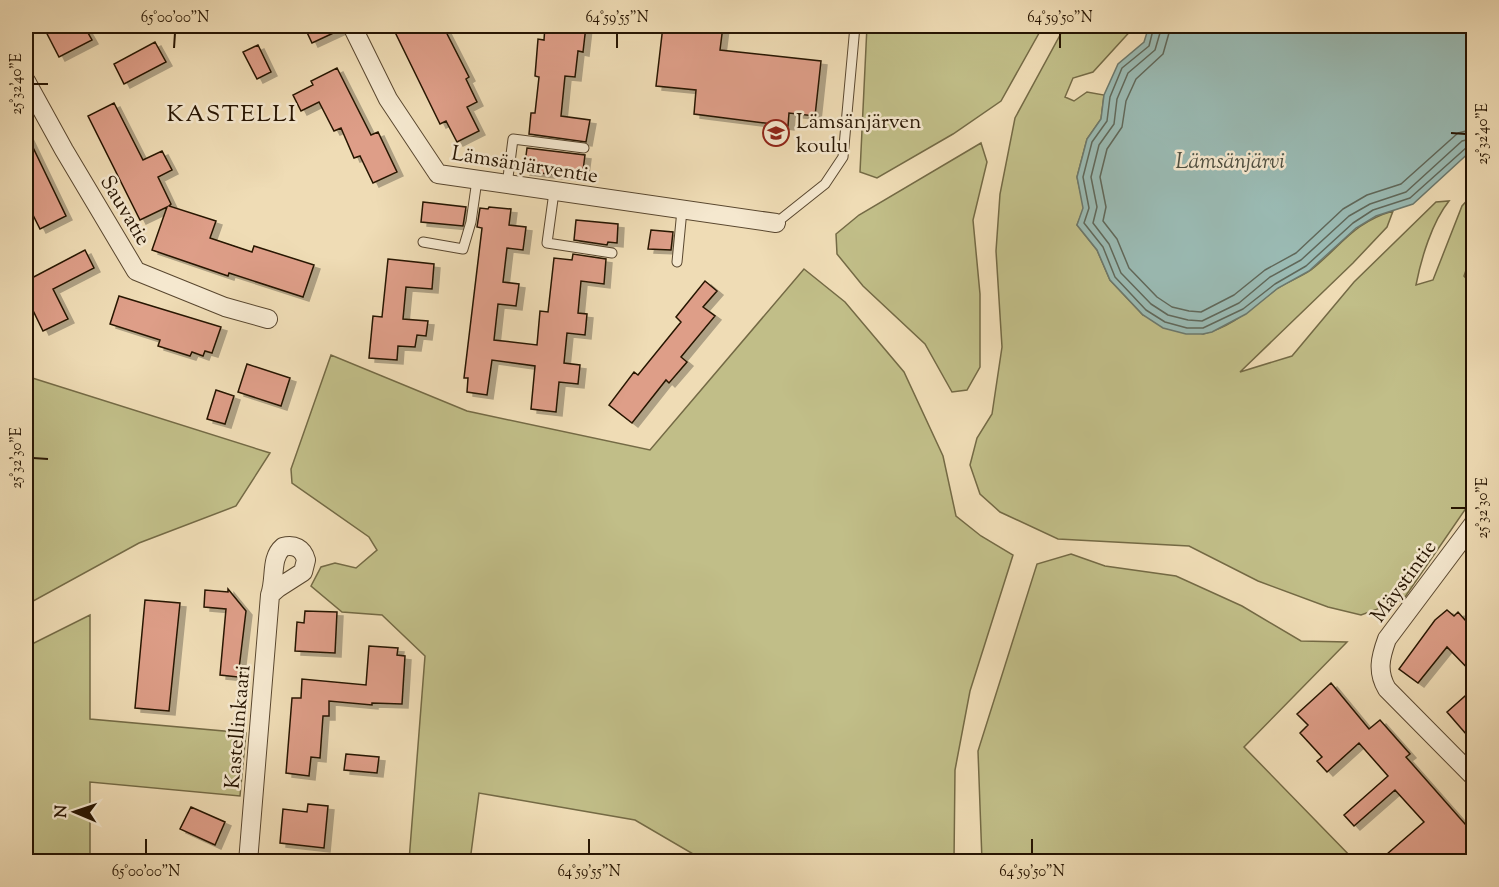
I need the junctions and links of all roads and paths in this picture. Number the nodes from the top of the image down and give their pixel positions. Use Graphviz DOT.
graph roads {
  1 [pos="352,26"];
  2 [pos="855,26"];
  3 [pos="26,81"];
  4 [pos="584,148"];
  5 [pos="477,180"];
  6 [pos="507,185"];
  7 [pos="554,192"];
  8 [pos="682,210"];
  9 [pos="776,223"];
  10 [pos="423,242"];
  11 [pos="612,253"];
  12 [pos="677,262"];
  13 [pos="268,319"];
  14 [pos="1473,523"];
  15 [pos="270,595"];
  16 [pos="1473,777"];
  17 [pos="248,861"];
  1 -- 5 [label="street, Lämsänjärventie"];
  2 -- 9 [label="lane"];
  3 -- 13 [label="street, Sauvatie"];
  4 -- 6 [label="lane"];
  5 -- 6 [label="street, Lämsänjärventie"];
  5 -- 10 [label="lane"];
  6 -- 7 [label="street, Lämsänjärventie"];
  7 -- 8 [label="street, Lämsänjärventie"];
  7 -- 11 [label="lane"];
  8 -- 9 [label="street, Lämsänjärventie"];
  8 -- 12 [label="lane"];
  14 -- 16 [label="street, Mäystintie"];
  15 -- 17 [label="street, Kastellinkaari"];
}
